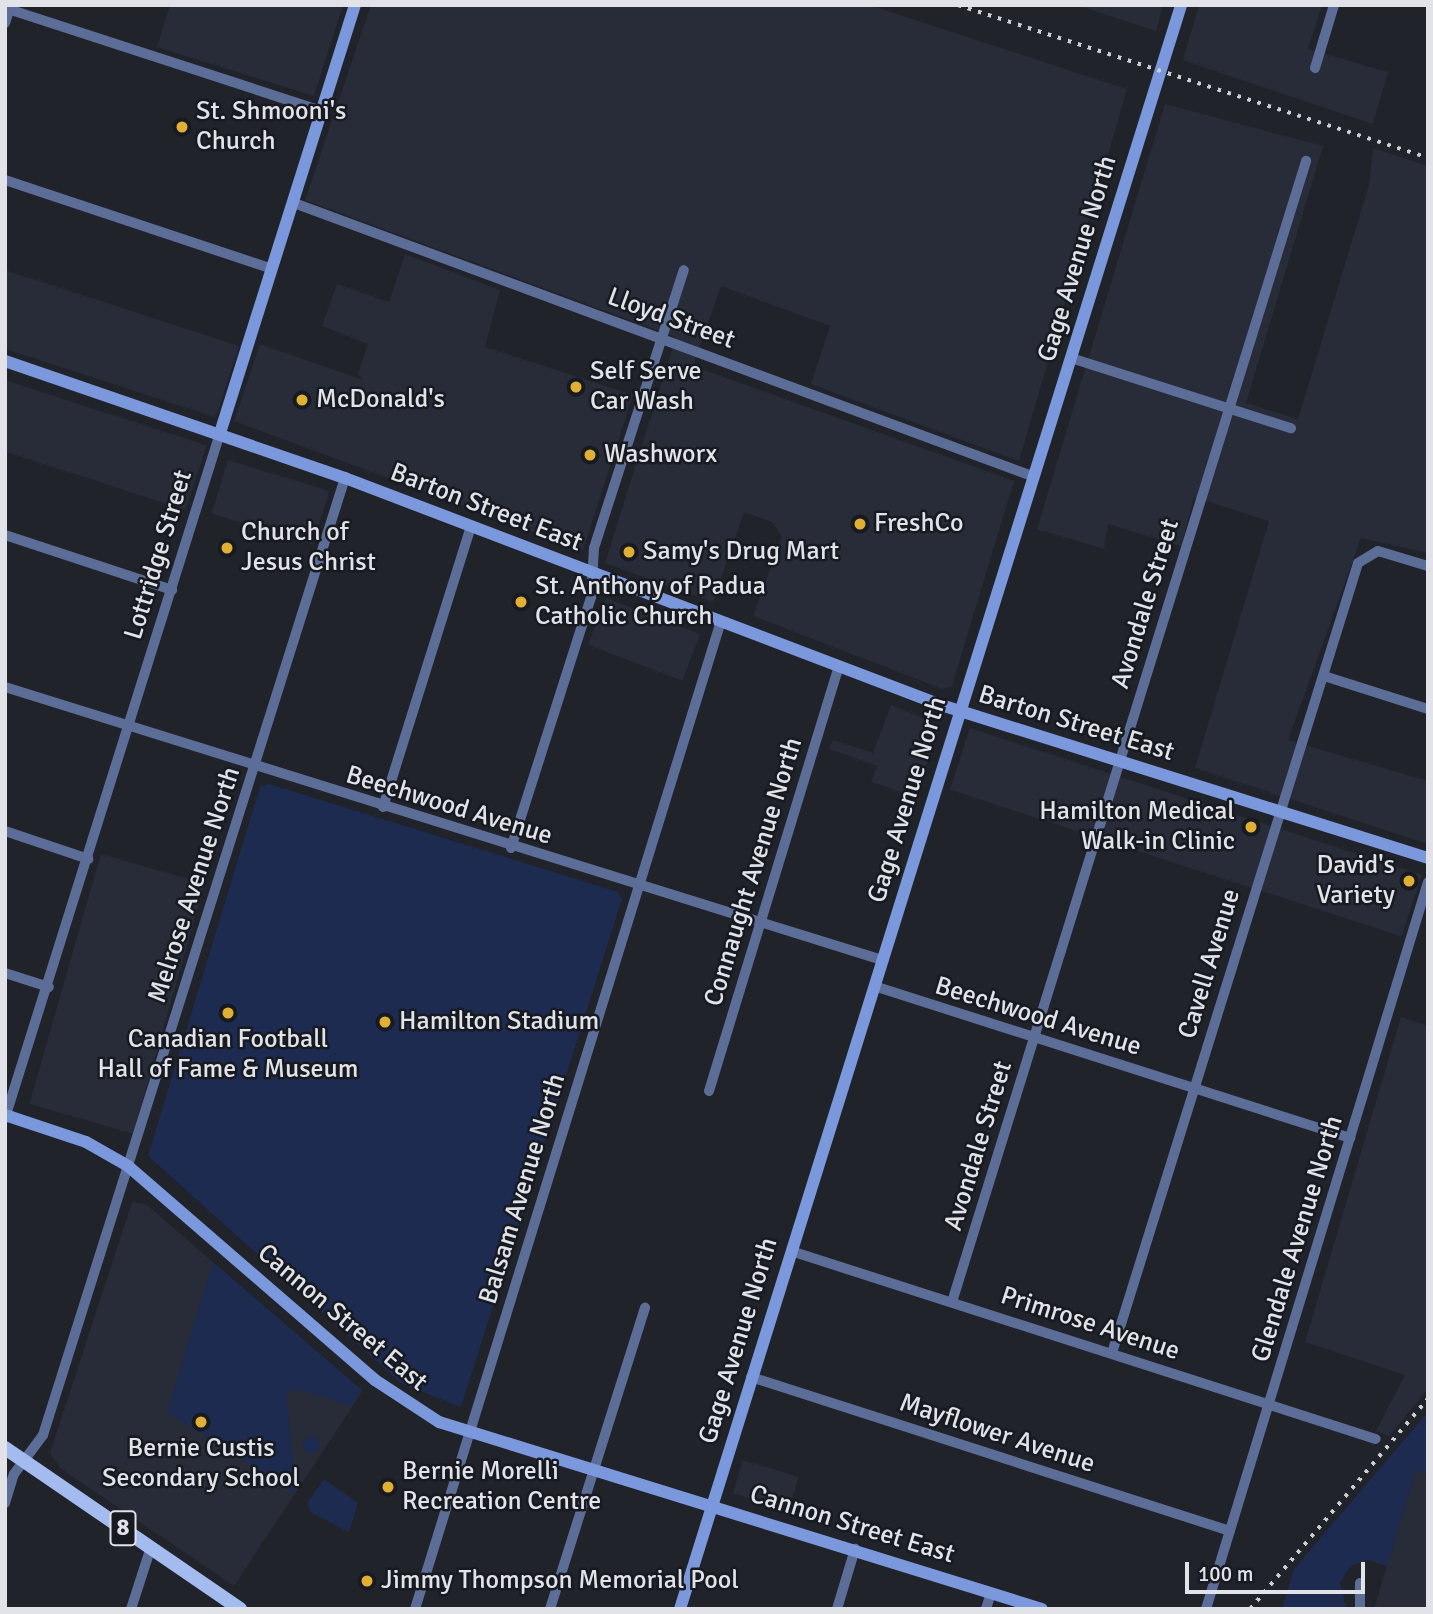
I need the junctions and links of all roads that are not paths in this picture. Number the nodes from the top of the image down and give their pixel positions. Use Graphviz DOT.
graph roads {
  1 [pos="355,5"];
  2 [pos="1181,5"];
  3 [pos="1334,5"];
  4 [pos="9,7"];
  5 [pos="5,23"];
  6 [pos="1315,68"];
  7 [pos="322,111"];
  8 [pos="1306,161"];
  9 [pos="5,180"];
  10 [pos="294,203"];
  11 [pos="272,269"];
  12 [pos="684,270"];
  13 [pos="664,338"];
  14 [pos="1072,358"];
  15 [pos="5,361"];
  16 [pos="1229,408"];
  17 [pos="1291,428"];
  18 [pos="220,433"];
  19 [pos="1032,476"];
  20 [pos="345,478"];
  21 [pos="471,527"];
  22 [pos="5,536"];
  23 [pos="1428,566"];
  24 [pos="593,573"];
  25 [pos="172,590"];
  26 [pos="721,621"];
  27 [pos="839,666"];
  28 [pos="1324,676"];
  29 [pos="5,687"];
  30 [pos="1428,709"];
  31 [pos="958,712"];
  32 [pos="128,728"];
  33 [pos="1120,761"];
  34 [pos="255,768"];
  35 [pos="383,807"];
  36 [pos="1281,812"];
  37 [pos="5,831"];
  38 [pos="511,848"];
  39 [pos="1428,858"];
  40 [pos="88,859"];
  41 [pos="1428,882"];
  42 [pos="639,886"];
  43 [pos="760,923"];
  44 [pos="881,960"];
  45 [pos="5,973"];
  46 [pos="874,986"];
  47 [pos="49,987"];
  48 [pos="1036,1037"];
  49 [pos="1194,1088"];
  50 [pos="709,1091"];
  51 [pos="6,1116"];
  52 [pos="1350,1138"];
  53 [pos="128,1166"];
  54 [pos="790,1251"];
  55 [pos="952,1302"];
  56 [pos="646,1308"];
  57 [pos="1112,1353"];
  58 [pos="751,1377"];
  59 [pos="1270,1404"];
  60 [pos="469,1432"];
  61 [pos="1376,1439"];
  62 [pos="5,1448"];
  63 [pos="24,1460"];
  64 [pos="593,1469"];
  65 [pos="5,1503"];
  66 [pos="712,1506"];
  67 [pos="1230,1531"];
  68 [pos="151,1547"];
  69 [pos="855,1549"];
  70 [pos="1360,1583"];
  71 [pos="991,1592"];
  72 [pos="131,1609"];
  73 [pos="240,1609"];
  74 [pos="415,1609"];
  75 [pos="550,1609"];
  76 [pos="680,1609"];
  77 [pos="837,1609"];
  78 [pos="986,1609"];
  79 [pos="1042,1609"];
  80 [pos="1206,1609"];
  81 [pos="1360,1609"];
  1 -- 7 [label="main road, Lottridge Street"];
  2 -- 14 [label="main road, Gage Avenue North"];
  3 -- 6 [label="street"];
  4 -- 5 [label="street"];
  4 -- 7 [label="street"];
  7 -- 10 [label="main road, Lottridge Street"];
  8 -- 16 [label="street, Avondale Street"];
  9 -- 11 [label="street"];
  10 -- 11 [label="main road, Lottridge Street"];
  10 -- 13 [label="street, Lloyd Street"];
  11 -- 18 [label="main road, Lottridge Street"];
  12 -- 13 [label="street"];
  13 -- 19 [label="street, Lloyd Street"];
  13 -- 24 [label="street"];
  14 -- 16 [label="street"];
  14 -- 19 [label="main road, Gage Avenue North"];
  15 -- 18 [label="main road, Barton Street East"];
  16 -- 17 [label="street"];
  16 -- 33 [label="street, Avondale Street"];
  18 -- 20 [label="main road, Barton Street East"];
  18 -- 25 [label="street, Lottridge Street"];
  19 -- 31 [label="main road, Gage Avenue North"];
  20 -- 21 [label="main road, Barton Street East"];
  20 -- 34 [label="street, Melrose Avenue North"];
  21 -- 24 [label="main road, Barton Street East"];
  21 -- 35 [label="street"];
  22 -- 25 [label="street"];
  23 -- 28 [label="street, Cavell Avenue"];
  24 -- 26 [label="main road, Barton Street East"];
  24 -- 38 [label="street"];
  25 -- 32 [label="street, Lottridge Street"];
  26 -- 27 [label="main road, Barton Street East"];
  26 -- 42 [label="street, Balsam Avenue North"];
  27 -- 31 [label="main road, Barton Street East"];
  27 -- 43 [label="street, Connaught Avenue North"];
  28 -- 30 [label="street"];
  28 -- 36 [label="street, Cavell Avenue"];
  29 -- 32 [label="street, Beechwood Avenue"];
  31 -- 33 [label="main road, Barton Street East"];
  31 -- 44 [label="main road, Gage Avenue North"];
  32 -- 34 [label="street, Beechwood Avenue"];
  32 -- 40 [label="street, Lottridge Street"];
  33 -- 36 [label="main road, Barton Street East"];
  33 -- 48 [label="street, Avondale Street"];
  34 -- 35 [label="street, Beechwood Avenue"];
  34 -- 53 [label="street, Melrose Avenue North"];
  35 -- 38 [label="street, Beechwood Avenue"];
  36 -- 39 [label="main road, Barton Street East"];
  36 -- 49 [label="street, Cavell Avenue"];
  37 -- 40 [label="street"];
  38 -- 42 [label="street, Beechwood Avenue"];
  40 -- 47 [label="street, Lottridge Street"];
  41 -- 52 [label="street, Glendale Avenue North"];
  42 -- 43 [label="street, Beechwood Avenue"];
  42 -- 60 [label="street, Balsam Avenue North"];
  43 -- 44 [label="street, Beechwood Avenue"];
  43 -- 50 [label="street, Connaught Avenue North"];
  44 -- 46 [label="main road, Gage Avenue North"];
  45 -- 47 [label="street"];
  46 -- 48 [label="street, Beechwood Avenue"];
  46 -- 54 [label="main road, Gage Avenue North"];
  47 -- 51 [label="street, Lottridge Street"];
  48 -- 49 [label="street, Beechwood Avenue"];
  48 -- 55 [label="street, Avondale Street"];
  49 -- 52 [label="street, Beechwood Avenue"];
  49 -- 57 [label="street, Cavell Avenue"];
  51 -- 53 [label="main road, Cannon Street East"];
  52 -- 59 [label="street, Glendale Avenue North"];
  53 -- 60 [label="main road, Cannon Street East"];
  53 -- 63 [label="street, Melrose Avenue North"];
  54 -- 55 [label="street, Primrose Avenue"];
  54 -- 58 [label="main road, Gage Avenue North"];
  55 -- 57 [label="street, Primrose Avenue"];
  56 -- 64 [label="street"];
  57 -- 59 [label="street, Primrose Avenue"];
  58 -- 66 [label="main road, Gage Avenue North"];
  58 -- 67 [label="street, Mayflower Avenue"];
  59 -- 61 [label="street, Primrose Avenue"];
  59 -- 67 [label="street, Glendale Avenue North"];
  60 -- 64 [label="main road, Cannon Street East"];
  60 -- 74 [label="street, Balsam Avenue North"];
  62 -- 63 [label="main road, 8"];
  63 -- 65 [label="street, Melrose Avenue North"];
  63 -- 68 [label="main road, 8"];
  64 -- 66 [label="main road, Cannon Street East"];
  64 -- 75 [label="street"];
  66 -- 69 [label="main road, Cannon Street East"];
  66 -- 76 [label="main road, Gage Avenue North"];
  67 -- 80 [label="street, Glendale Avenue North"];
  68 -- 72 [label="street"];
  68 -- 73 [label="main road, 8"];
  69 -- 71 [label="main road, Cannon Street East"];
  69 -- 77 [label="street"];
  70 -- 81 [label="street"];
  71 -- 78 [label="street"];
  71 -- 79 [label="main road, Cannon Street East"];
}
